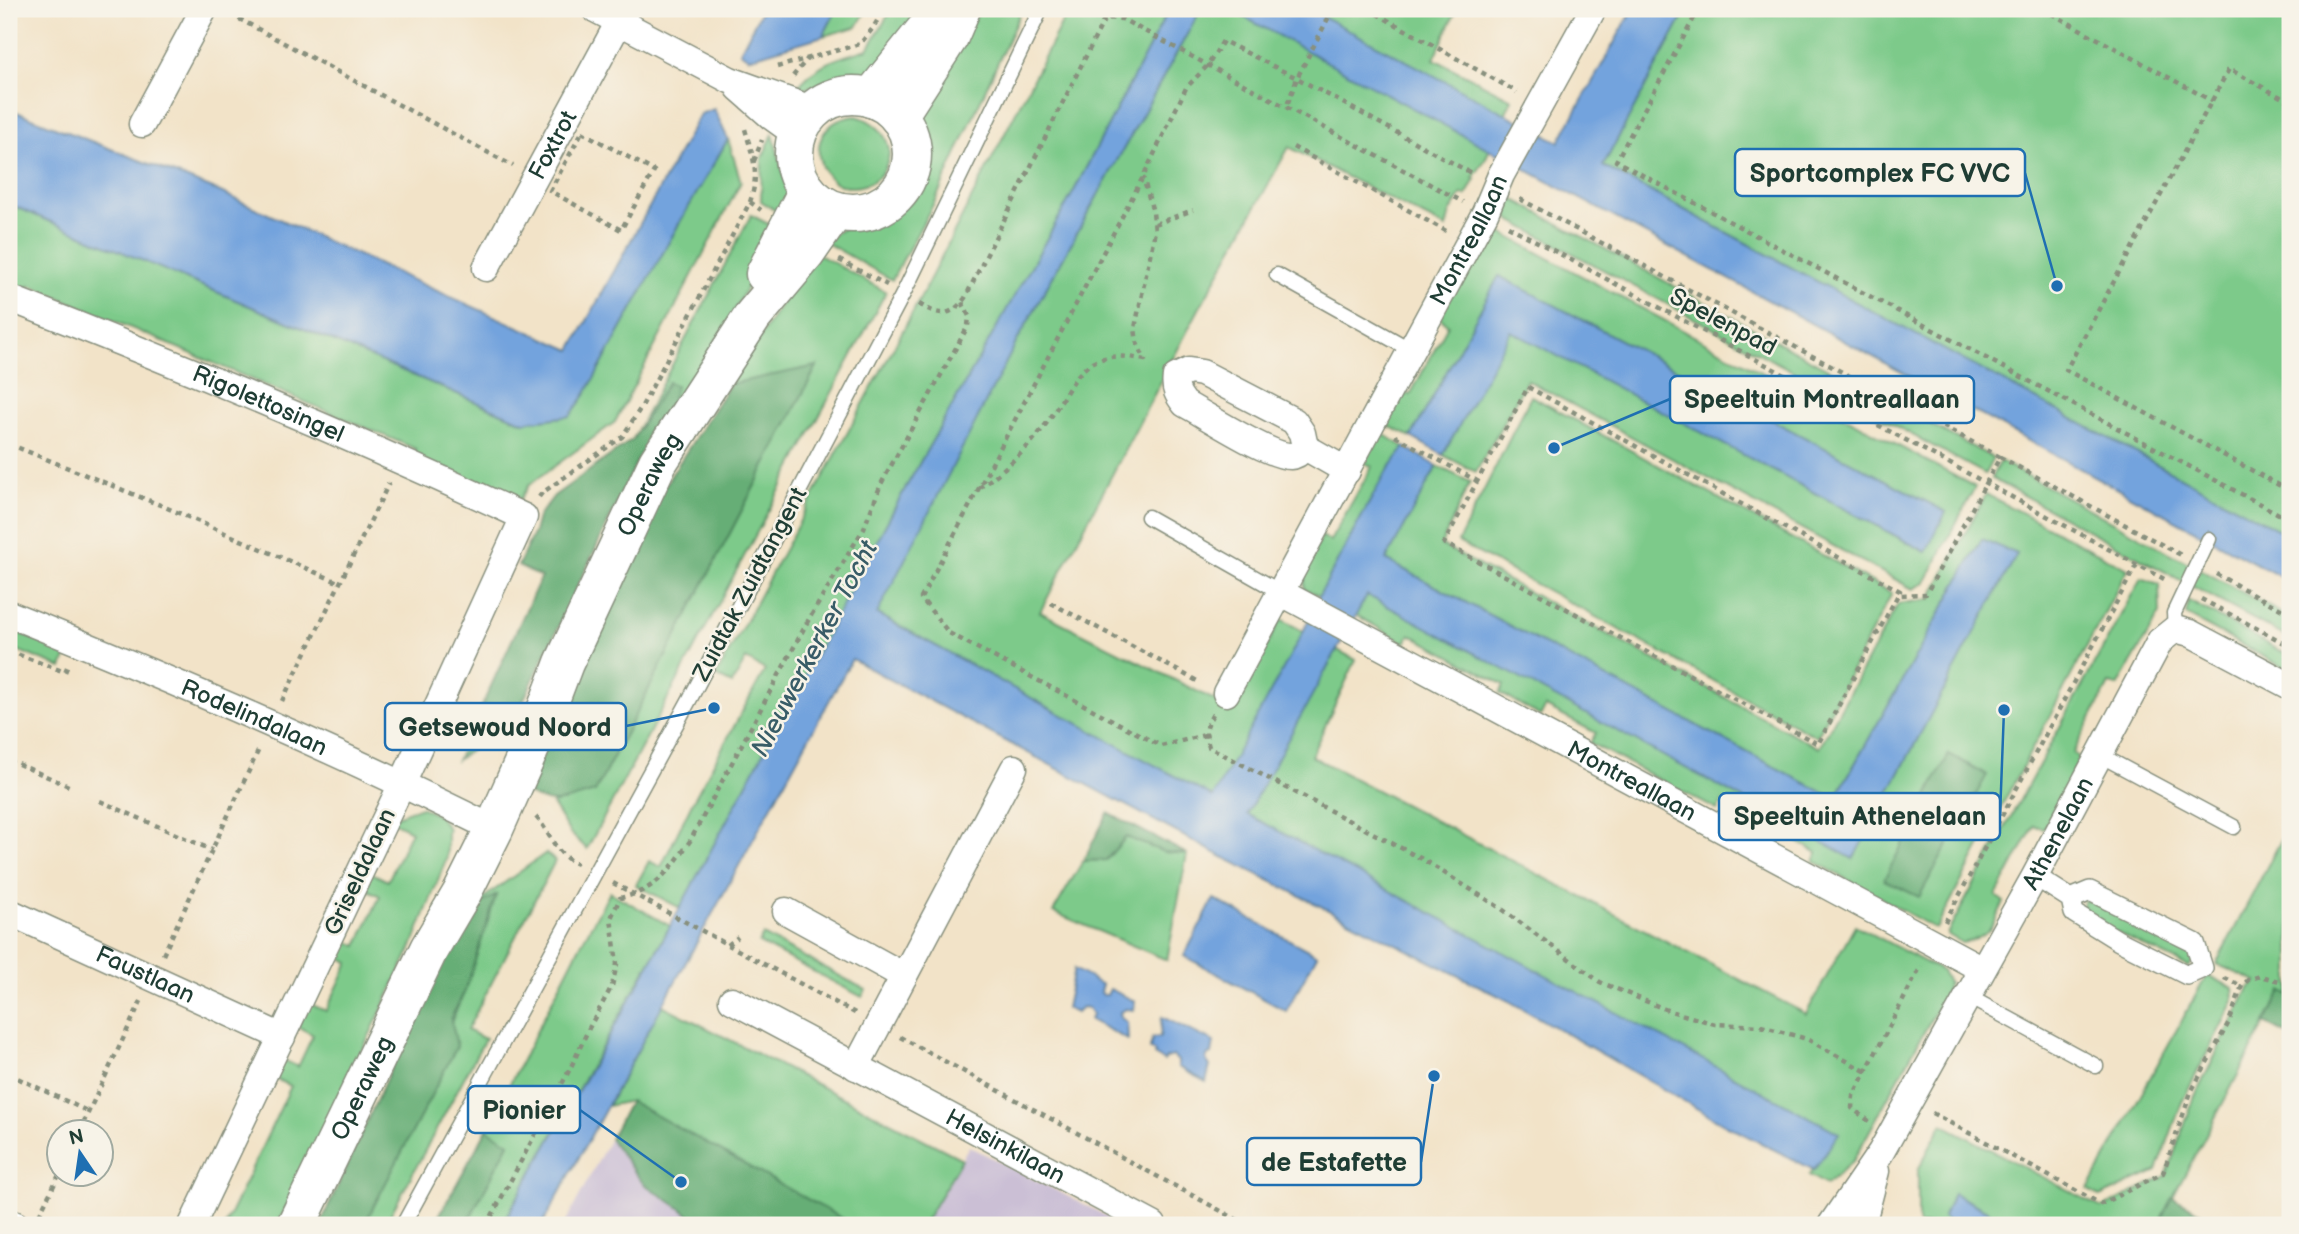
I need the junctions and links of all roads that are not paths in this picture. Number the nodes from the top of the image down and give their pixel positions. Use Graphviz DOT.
graph roads {
  1 [pos="204,9"];
  2 [pos="595,9"];
  3 [pos="952,9"];
  4 [pos="961,9"];
  5 [pos="1041,9"];
  6 [pos="1593,9"];
  7 [pos="623,15"];
  8 [pos="885,107"];
  9 [pos="805,122"];
  10 [pos="142,124"];
  11 [pos="821,201"];
  12 [pos="486,268"];
  13 [pos="1277,275"];
  14 [pos="9,299"];
  15 [pos="1411,350"];
  16 [pos="1305,447"];
  17 [pos="1347,471"];
  18 [pos="524,517"];
  19 [pos="1148,517"];
  20 [pos="2209,539"];
  21 [pos="1282,593"];
  22 [pos="9,614"];
  23 [pos="2175,629"];
  24 [pos="2290,686"];
  25 [pos="1218,690"];
  26 [pos="2098,754"];
  27 [pos="1014,768"];
  28 [pos="402,784"];
  29 [pos="492,817"];
  30 [pos="2234,827"];
  31 [pos="2035,876"];
  32 [pos="2071,899"];
  33 [pos="786,911"];
  34 [pos="9,912"];
  35 [pos="1982,969"];
  36 [pos="904,976"];
  37 [pos="1967,996"];
  38 [pos="732,1000"];
  39 [pos="282,1037"];
  40 [pos="2096,1066"];
  41 [pos="856,1067"];
  42 [pos="1881,1152"];
  43 [pos="9,1222"];
  44 [pos="26,1223"];
  45 [pos="192,1225"];
  46 [pos="296,1225"];
  47 [pos="403,1225"];
  48 [pos="1153,1225"];
  49 [pos="1831,1225"];
  50 [pos="1862,1225"];
  1 -- 10 [label="street"];
  2 -- 7 [label="street"];
  3 -- 8 [label="main road"];
  4 -- 8 [label="main road"];
  5 -- 47 [label="lane, Zuidtak Zuidtangent"];
  6 -- 15 [label="street, Montreallaan"];
  7 -- 9 [label="street"];
  7 -- 12 [label="street, Foxtrot"];
  8 -- 9 [label="main road"];
  8 -- 11 [label="main road"];
  9 -- 11 [label="main road"];
  11 -- 29 [label="main road, Operaweg"];
  13 -- 15 [label="lane"];
  14 -- 18 [label="street, Rigolettosingel"];
  15 -- 17 [label="street, Montreallaan"];
  16 -- 17 [label="street"];
  17 -- 21 [label="street, Montreallaan"];
  18 -- 28 [label="street, Griseldalaan"];
  19 -- 21 [label="lane"];
  20 -- 23 [label="lane"];
  21 -- 25 [label="street, Montreallaan"];
  21 -- 35 [label="street, Montreallaan"];
  22 -- 28 [label="street, Rodelindalaan"];
  23 -- 24 [label="street"];
  23 -- 26 [label="street, Athenelaan"];
  26 -- 30 [label="lane"];
  26 -- 31 [label="street, Athenelaan"];
  27 -- 36 [label="street"];
  28 -- 29 [label="street, Rodelindalaan"];
  28 -- 39 [label="street, Griseldalaan"];
  29 -- 46 [label="main road, Operaweg"];
  31 -- 32 [label="street"];
  31 -- 35 [label="street, Athenelaan"];
  32 -- 32 [label="street"];
  33 -- 36 [label="street"];
  34 -- 39 [label="street, Faustlaan"];
  35 -- 37 [label="street, Athenelaan"];
  36 -- 41 [label="street"];
  37 -- 40 [label="lane"];
  37 -- 42 [label="street, Athenelaan"];
  38 -- 41 [label="street, Helsinkilaan"];
  39 -- 45 [label="street, Griseldalaan"];
  41 -- 48 [label="street, Helsinkilaan"];
  42 -- 49 [label="street, Athenelaan"];
  42 -- 50 [label="street, Athenelaan"];
  43 -- 44 [label="street"];
}
